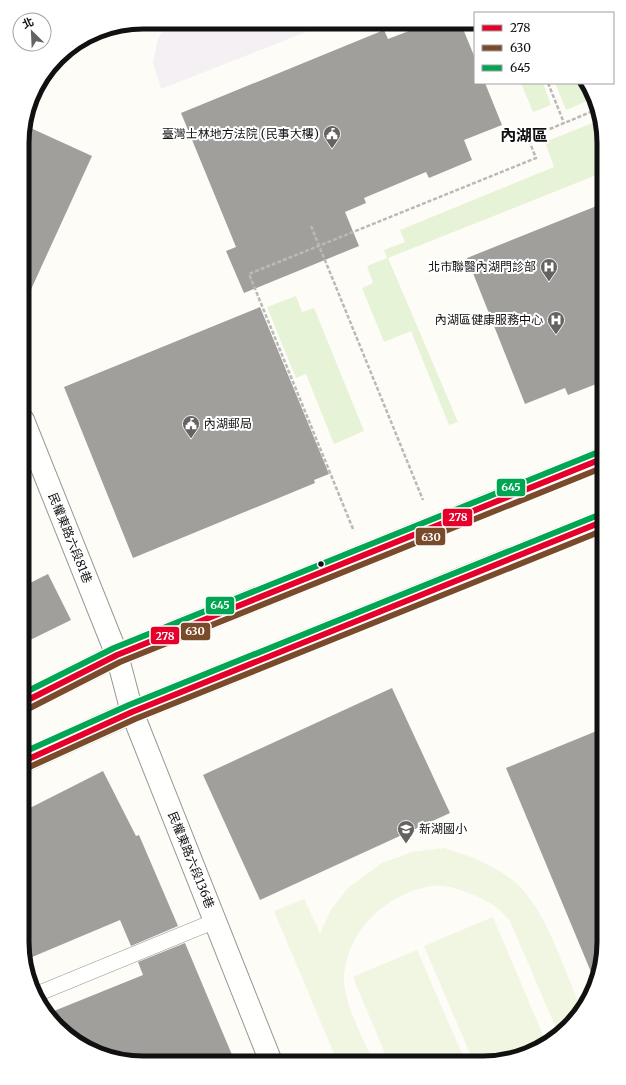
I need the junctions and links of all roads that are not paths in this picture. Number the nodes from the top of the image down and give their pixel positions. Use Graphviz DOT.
graph roads {
  1 [pos="29,435"];
  2 [pos="597,461"];
  3 [pos="597,525"];
  4 [pos="117,655"];
  5 [pos="29,699"];
  6 [pos="132,712"];
  7 [pos="29,759"];
  8 [pos="215,921"];
  9 [pos="41,992"];
  10 [pos="269,1056"];
  1 -- 4 [label="street, 民權東路六段81巷"];
  2 -- 4 [label="main road"];
  3 -- 6 [label="main road"];
  4 -- 5 [label="main road"];
  4 -- 6 [label="street, 民權東路六段136巷"];
  6 -- 7 [label="main road"];
  6 -- 8 [label="street, 民權東路六段136巷"];
  8 -- 9 [label="lane"];
  8 -- 10 [label="street, 民權東路六段136巷"];
}
